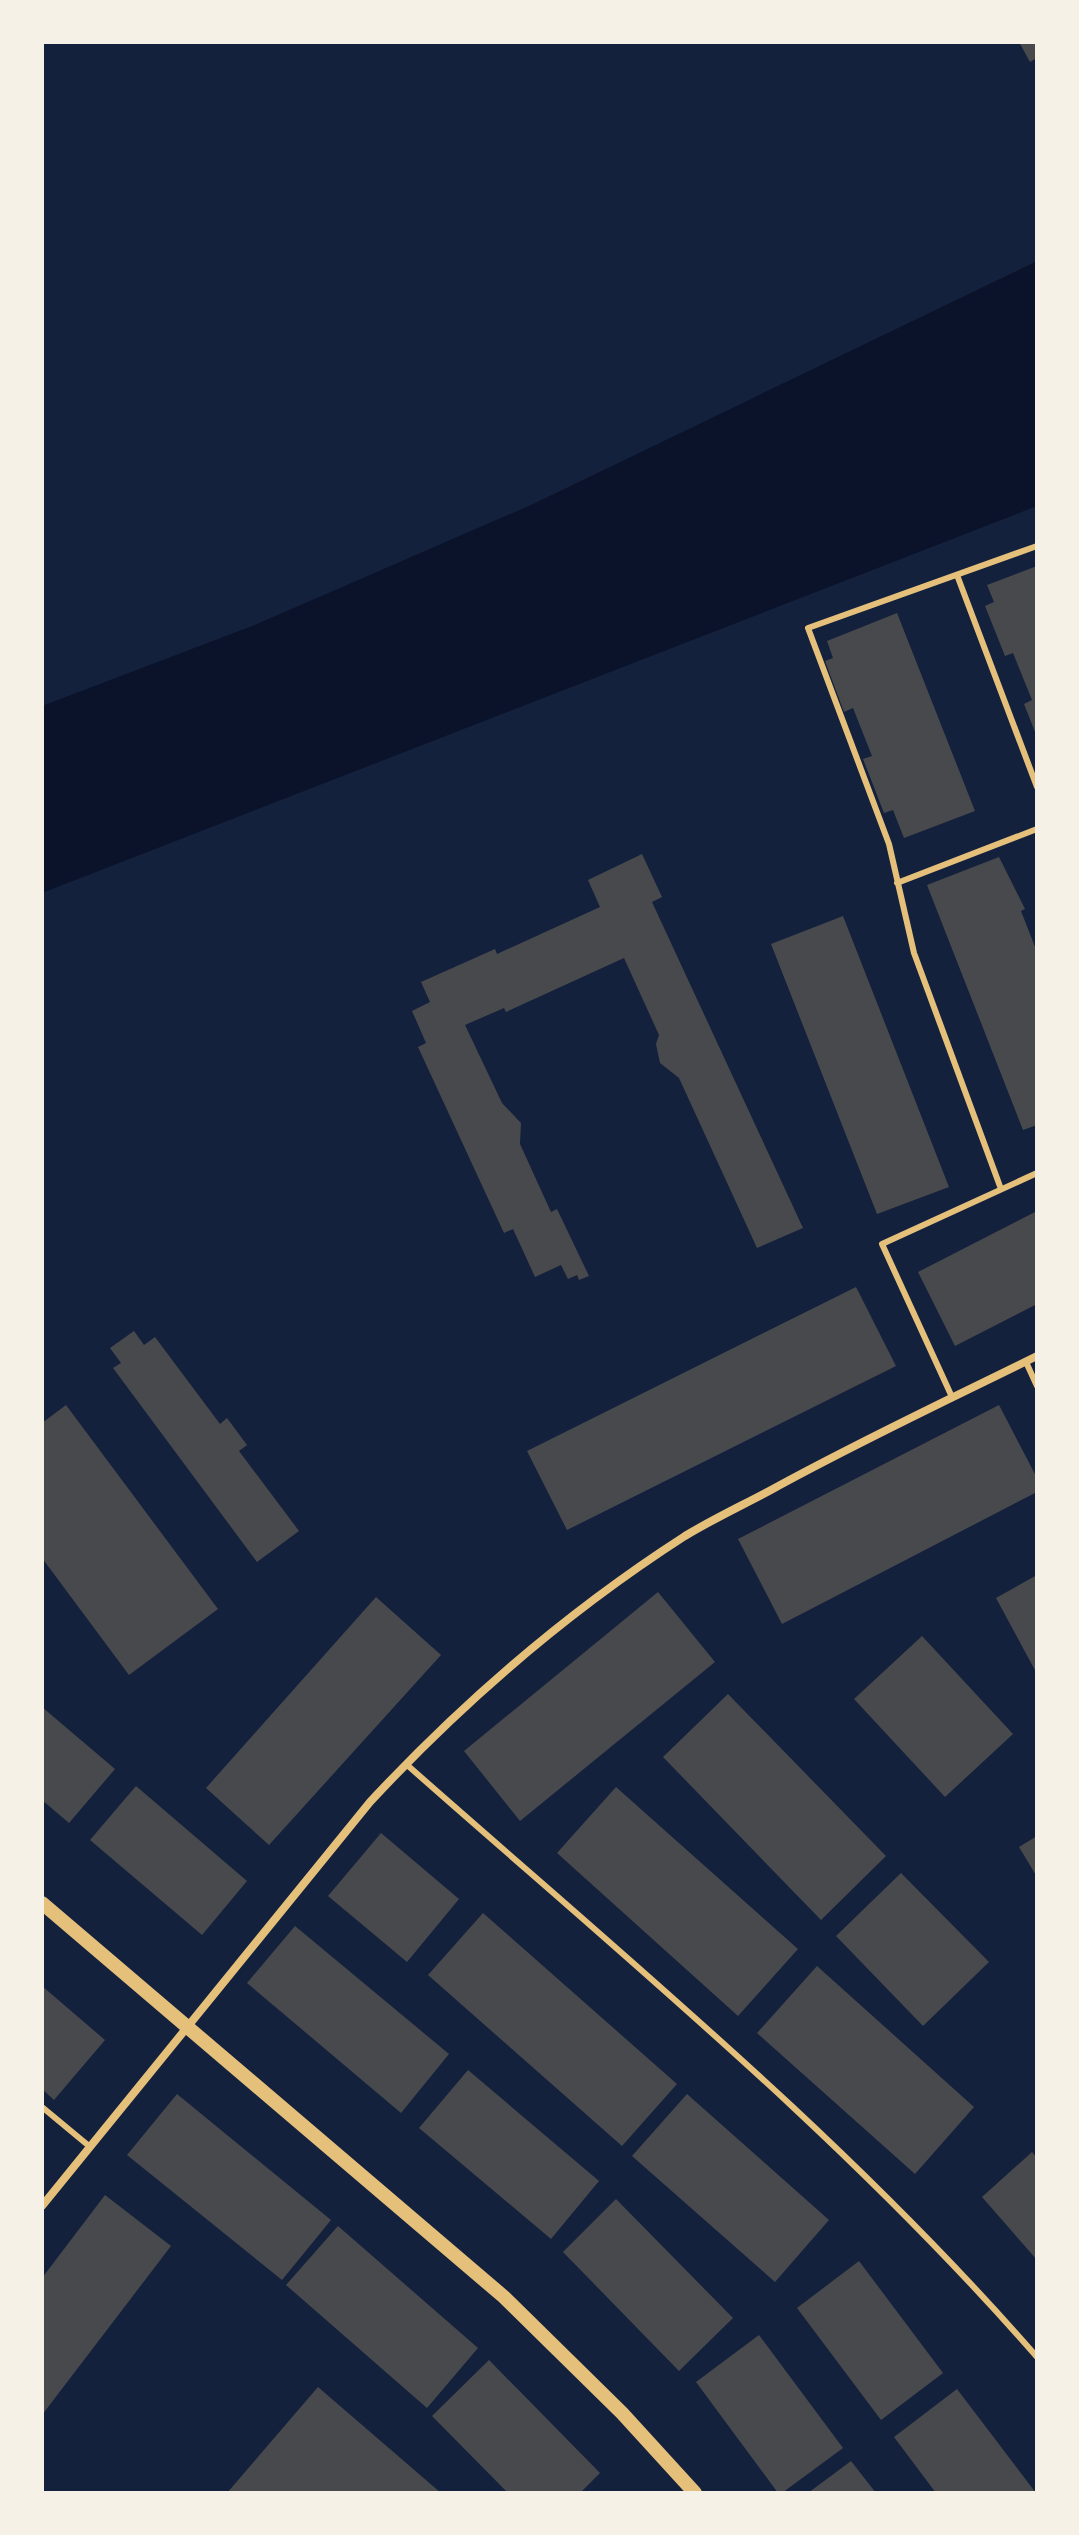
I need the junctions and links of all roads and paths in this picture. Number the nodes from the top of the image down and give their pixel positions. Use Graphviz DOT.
graph roads {
  1 [pos="1037,546"];
  2 [pos="957,575"];
  3 [pos="1037,787"];
  4 [pos="1037,829"];
  5 [pos="897,883"];
  6 [pos="1037,1173"];
  7 [pos="1001,1189"];
  8 [pos="1037,1356"];
  9 [pos="1026,1362"];
  10 [pos="1037,1386"];
  11 [pos="952,1397"];
  12 [pos="406,1764"];
  13 [pos="42,1903"];
  14 [pos="186,2026"];
  15 [pos="42,2107"];
  16 [pos="89,2146"];
  17 [pos="42,2206"];
  18 [pos="1037,2357"];
  19 [pos="695,2493"];
  1 -- 2 [label="lane"];
  2 -- 3 [label="lane"];
  2 -- 5 [label="lane"];
  4 -- 5 [label="lane"];
  5 -- 7 [label="lane"];
  6 -- 7 [label="lane"];
  7 -- 11 [label="lane"];
  8 -- 9 [label="street"];
  9 -- 10 [label="lane"];
  9 -- 11 [label="street"];
  11 -- 12 [label="street"];
  12 -- 14 [label="street"];
  12 -- 18 [label="lane"];
  13 -- 14 [label="street"];
  14 -- 16 [label="street"];
  14 -- 19 [label="street"];
  15 -- 16 [label="lane"];
  16 -- 17 [label="street"];
}
